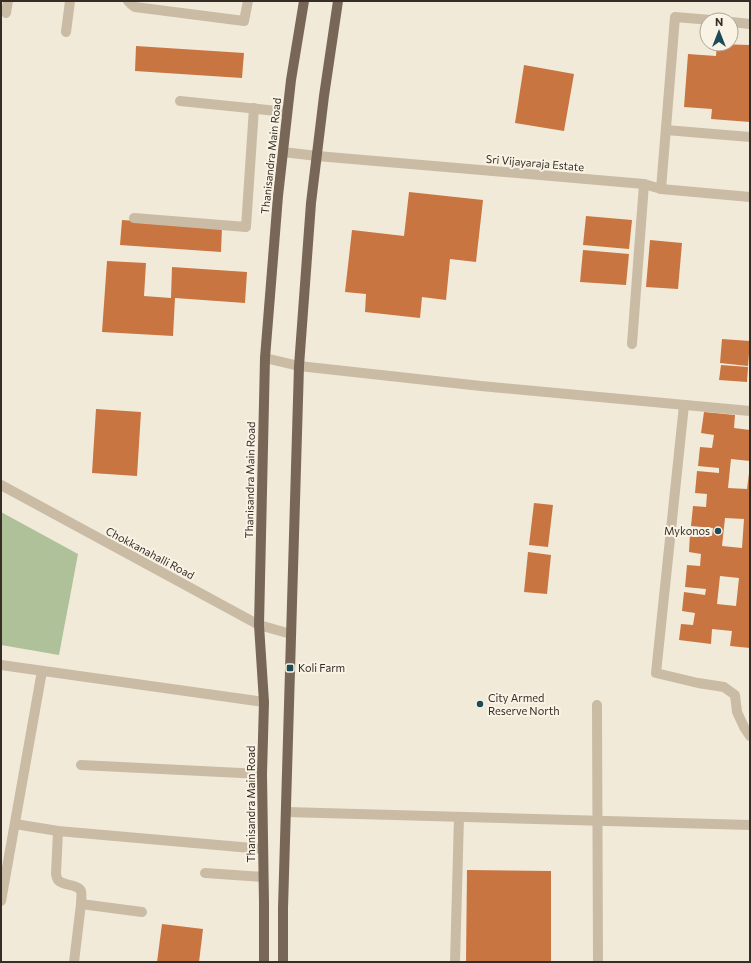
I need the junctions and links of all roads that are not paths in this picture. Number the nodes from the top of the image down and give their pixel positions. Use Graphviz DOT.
graph roads {
  1 [pos="8,1"];
  2 [pos="70,1"];
  3 [pos="128,1"];
  4 [pos="248,1"];
  5 [pos="304,1"];
  6 [pos="338,1"];
  7 [pos="6,13"];
  8 [pos="699,19"];
  9 [pos="739,23"];
  10 [pos="750,24"];
  11 [pos="66,32"];
  12 [pos="180,101"];
  13 [pos="254,108"];
  14 [pos="288,112"];
  15 [pos="666,130"];
  16 [pos="750,137"];
  17 [pos="283,152"];
  18 [pos="317,156"];
  19 [pos="644,184"];
  20 [pos="661,189"];
  21 [pos="750,197"];
  22 [pos="134,218"];
  23 [pos="632,344"];
  24 [pos="265,358"];
  25 [pos="299,366"];
  26 [pos="684,405"];
  27 [pos="750,411"];
  28 [pos="1,485"];
  29 [pos="259,625"];
  30 [pos="291,634"];
  31 [pos="1,665"];
  32 [pos="42,671"];
  33 [pos="264,702"];
  34 [pos="597,705"];
  35 [pos="750,736"];
  36 [pos="82,766"];
  37 [pos="262,774"];
  38 [pos="286,812"];
  39 [pos="459,817"];
  40 [pos="598,821"];
  41 [pos="15,824"];
  42 [pos="750,825"];
  43 [pos="58,831"];
  44 [pos="263,849"];
  45 [pos="205,873"];
  46 [pos="264,878"];
  47 [pos="1,902"];
  48 [pos="81,904"];
  49 [pos="142,912"];
  50 [pos="74,962"];
  51 [pos="264,962"];
  52 [pos="283,962"];
  53 [pos="455,962"];
  54 [pos="598,962"];
  1 -- 7 [label="street"];
  2 -- 11 [label="street"];
  3 -- 4 [label="street"];
  5 -- 14 [label="main road, Thanisandra Main Road"];
  6 -- 18 [label="main road"];
  8 -- 15 [label="street"];
  9 -- 10 [label="street"];
  12 -- 13 [label="street"];
  13 -- 14 [label="street"];
  13 -- 22 [label="street"];
  14 -- 17 [label="main road, Thanisandra Main Road"];
  15 -- 16 [label="street"];
  15 -- 20 [label="street"];
  17 -- 18 [label="street, Sri Vijayaraja Estate"];
  17 -- 24 [label="main road, Thanisandra Main Road"];
  18 -- 19 [label="street, Sri Vijayaraja Estate"];
  18 -- 25 [label="main road"];
  19 -- 20 [label="street, Sri Vijayaraja Estate"];
  19 -- 23 [label="street"];
  20 -- 21 [label="street, Sri Vijayaraja Estate"];
  24 -- 25 [label="street"];
  24 -- 29 [label="main road, Thanisandra Main Road"];
  25 -- 26 [label="street"];
  25 -- 30 [label="main road"];
  26 -- 27 [label="street"];
  26 -- 35 [label="street"];
  28 -- 29 [label="street, Chokkanahalli Road"];
  29 -- 30 [label="street, Chokkanahalli Road"];
  29 -- 33 [label="main road, Thanisandra Main Road"];
  30 -- 38 [label="main road"];
  31 -- 32 [label="street"];
  32 -- 33 [label="street"];
  32 -- 41 [label="street"];
  33 -- 37 [label="main road, Thanisandra Main Road"];
  34 -- 40 [label="street"];
  36 -- 37 [label="street"];
  37 -- 44 [label="main road, Thanisandra Main Road"];
  38 -- 39 [label="street"];
  38 -- 52 [label="main road"];
  39 -- 40 [label="street"];
  39 -- 53 [label="street"];
  40 -- 42 [label="street"];
  40 -- 54 [label="street"];
  41 -- 43 [label="street"];
  41 -- 47 [label="street"];
  43 -- 44 [label="street"];
  43 -- 48 [label="street"];
  44 -- 46 [label="main road, Thanisandra Main Road"];
  45 -- 46 [label="street"];
  46 -- 51 [label="main road, Thanisandra Main Road"];
  48 -- 49 [label="street"];
  48 -- 50 [label="street"];
}
